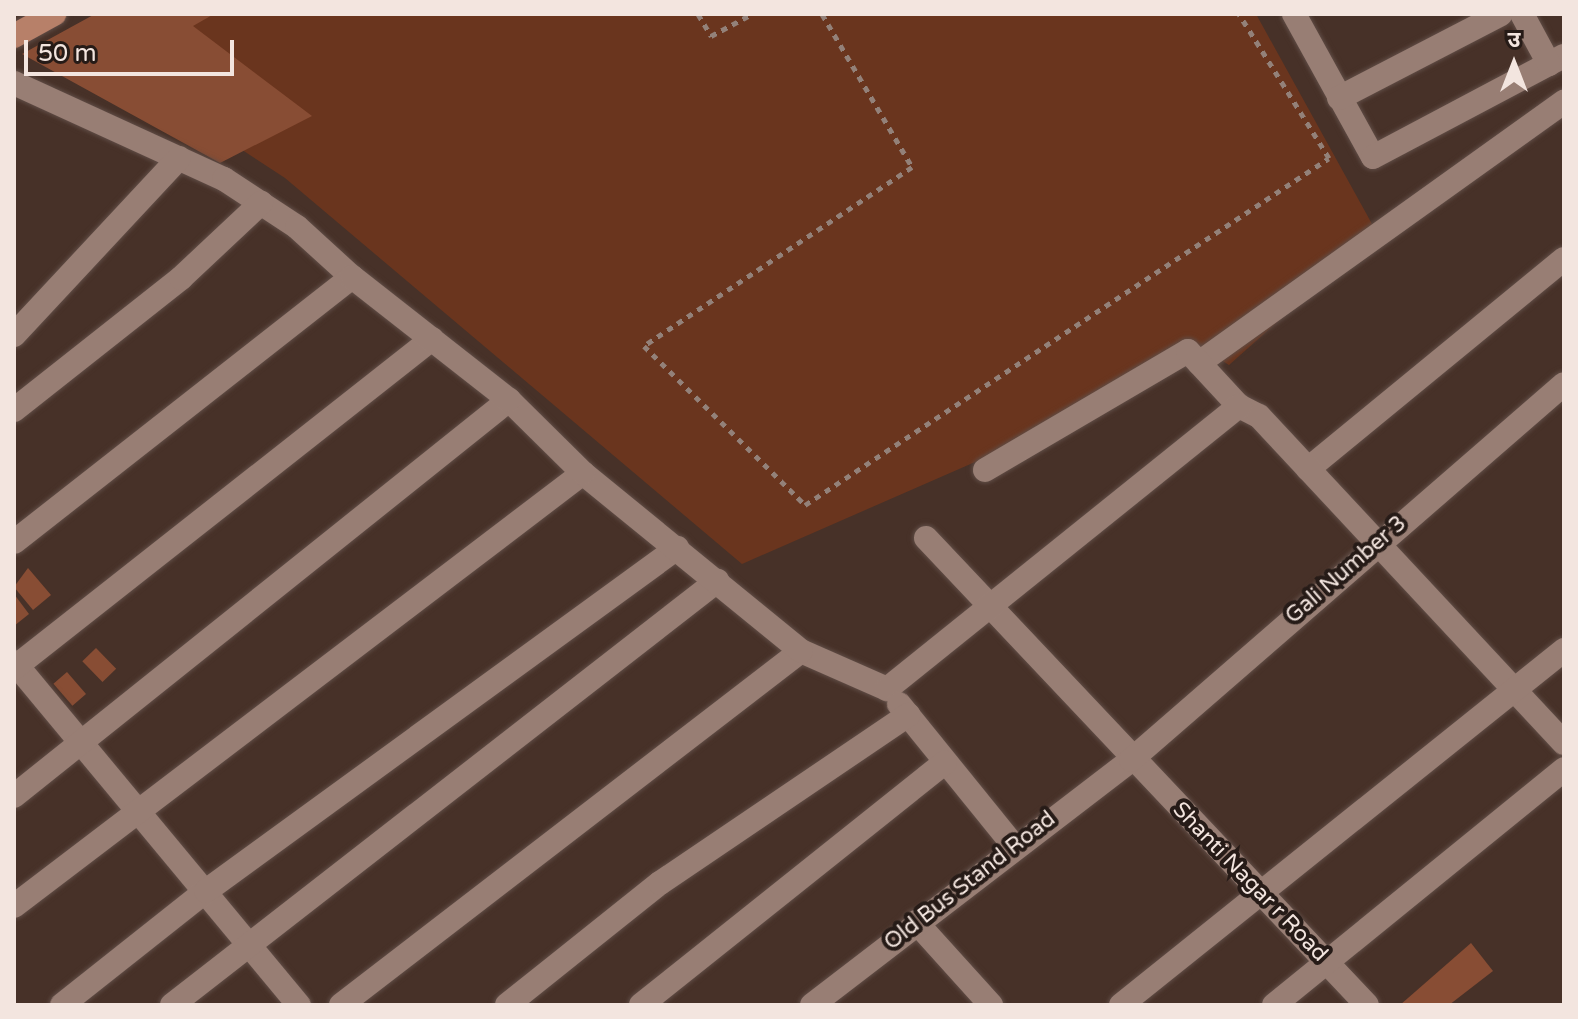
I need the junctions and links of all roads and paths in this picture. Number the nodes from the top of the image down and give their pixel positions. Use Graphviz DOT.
graph roads {
  1 [pos="54,14"];
  2 [pos="698,14"];
  3 [pos="752,14"];
  4 [pos="822,14"];
  5 [pos="1239,14"];
  6 [pos="1294,14"];
  7 [pos="1501,14"];
  8 [pos="1522,14"];
  9 [pos="14,36"];
  10 [pos="1556,60"];
  11 [pos="14,83"];
  12 [pos="1339,98"];
  13 [pos="1564,102"];
  14 [pos="179,158"];
  15 [pos="261,203"];
  16 [pos="1564,259"];
  17 [pos="352,277"];
  18 [pos="14,335"];
  19 [pos="432,339"];
  20 [pos="1197,360"];
  21 [pos="1564,384"];
  22 [pos="509,400"];
  23 [pos="1239,406"];
  24 [pos="14,410"];
  25 [pos="1308,469"];
  26 [pos="985,470"];
  27 [pos="583,473"];
  28 [pos="926,538"];
  29 [pos="14,542"];
  30 [pos="1376,543"];
  31 [pos="677,548"];
  32 [pos="717,581"];
  33 [pos="991,606"];
  34 [pos="1564,650"];
  35 [pos="801,651"];
  36 [pos="15,665"];
  37 [pos="887,689"];
  38 [pos="1516,691"];
  39 [pos="908,715"];
  40 [pos="84,742"];
  41 [pos="1564,743"];
  42 [pos="1131,760"];
  43 [pos="945,762"];
  44 [pos="1564,769"];
  45 [pos="14,796"];
  46 [pos="140,815"];
  47 [pos="1014,846"];
  48 [pos="206,891"];
  49 [pos="1264,891"];
  50 [pos="14,906"];
  51 [pos="916,922"];
  52 [pos="250,947"];
  53 [pos="1327,962"];
  54 [pos="62,1005"];
  55 [pos="172,1005"];
  56 [pos="299,1005"];
  57 [pos="341,1005"];
  58 [pos="507,1005"];
  59 [pos="641,1005"];
  60 [pos="812,1005"];
  61 [pos="991,1005"];
  62 [pos="1121,1005"];
  63 [pos="1274,1005"];
  64 [pos="1367,1005"];
  1 -- 9 [label="main road"];
  2 -- 3 [label="path"];
  4 -- 5 [label="path"];
  6 -- 12 [label="street"];
  7 -- 12 [label="street"];
  8 -- 10 [label="street"];
  10 -- 12 [label="street"];
  11 -- 14 [label="street"];
  13 -- 20 [label="street"];
  14 -- 15 [label="street"];
  14 -- 18 [label="street"];
  15 -- 17 [label="street"];
  15 -- 24 [label="street"];
  16 -- 25 [label="street"];
  17 -- 19 [label="street"];
  17 -- 29 [label="street"];
  19 -- 22 [label="street"];
  19 -- 36 [label="street"];
  20 -- 23 [label="street"];
  20 -- 26 [label="street"];
  21 -- 30 [label="street, Gali Number 3"];
  22 -- 27 [label="street"];
  22 -- 40 [label="street"];
  23 -- 25 [label="street"];
  23 -- 33 [label="street"];
  25 -- 30 [label="street"];
  27 -- 31 [label="street"];
  27 -- 46 [label="street"];
  28 -- 33 [label="street, Shanti Nagar r Road"];
  30 -- 38 [label="street"];
  30 -- 42 [label="street, Gali Number 3"];
  31 -- 32 [label="street"];
  31 -- 48 [label="street"];
  32 -- 35 [label="street"];
  32 -- 52 [label="street"];
  33 -- 37 [label="street"];
  33 -- 42 [label="street, Shanti Nagar r Road"];
  34 -- 38 [label="street"];
  35 -- 37 [label="street"];
  35 -- 57 [label="street"];
  36 -- 40 [label="street"];
  37 -- 39 [label="street"];
  38 -- 41 [label="street"];
  38 -- 49 [label="street"];
  39 -- 43 [label="street"];
  39 -- 58 [label="street"];
  40 -- 45 [label="street"];
  40 -- 46 [label="street"];
  42 -- 47 [label="street, Old Bus Stand Road"];
  42 -- 49 [label="street, Shanti Nagar r Road"];
  43 -- 47 [label="street"];
  43 -- 59 [label="street"];
  44 -- 53 [label="street"];
  46 -- 48 [label="street"];
  46 -- 50 [label="street"];
  47 -- 51 [label="street, Old Bus Stand Road"];
  48 -- 52 [label="street"];
  48 -- 54 [label="street"];
  49 -- 53 [label="street, Shanti Nagar r Road"];
  49 -- 62 [label="street"];
  51 -- 60 [label="street, Old Bus Stand Road"];
  51 -- 61 [label="street"];
  52 -- 55 [label="street"];
  52 -- 56 [label="street"];
  53 -- 63 [label="street"];
  53 -- 64 [label="street, Shanti Nagar r Road"];
}
